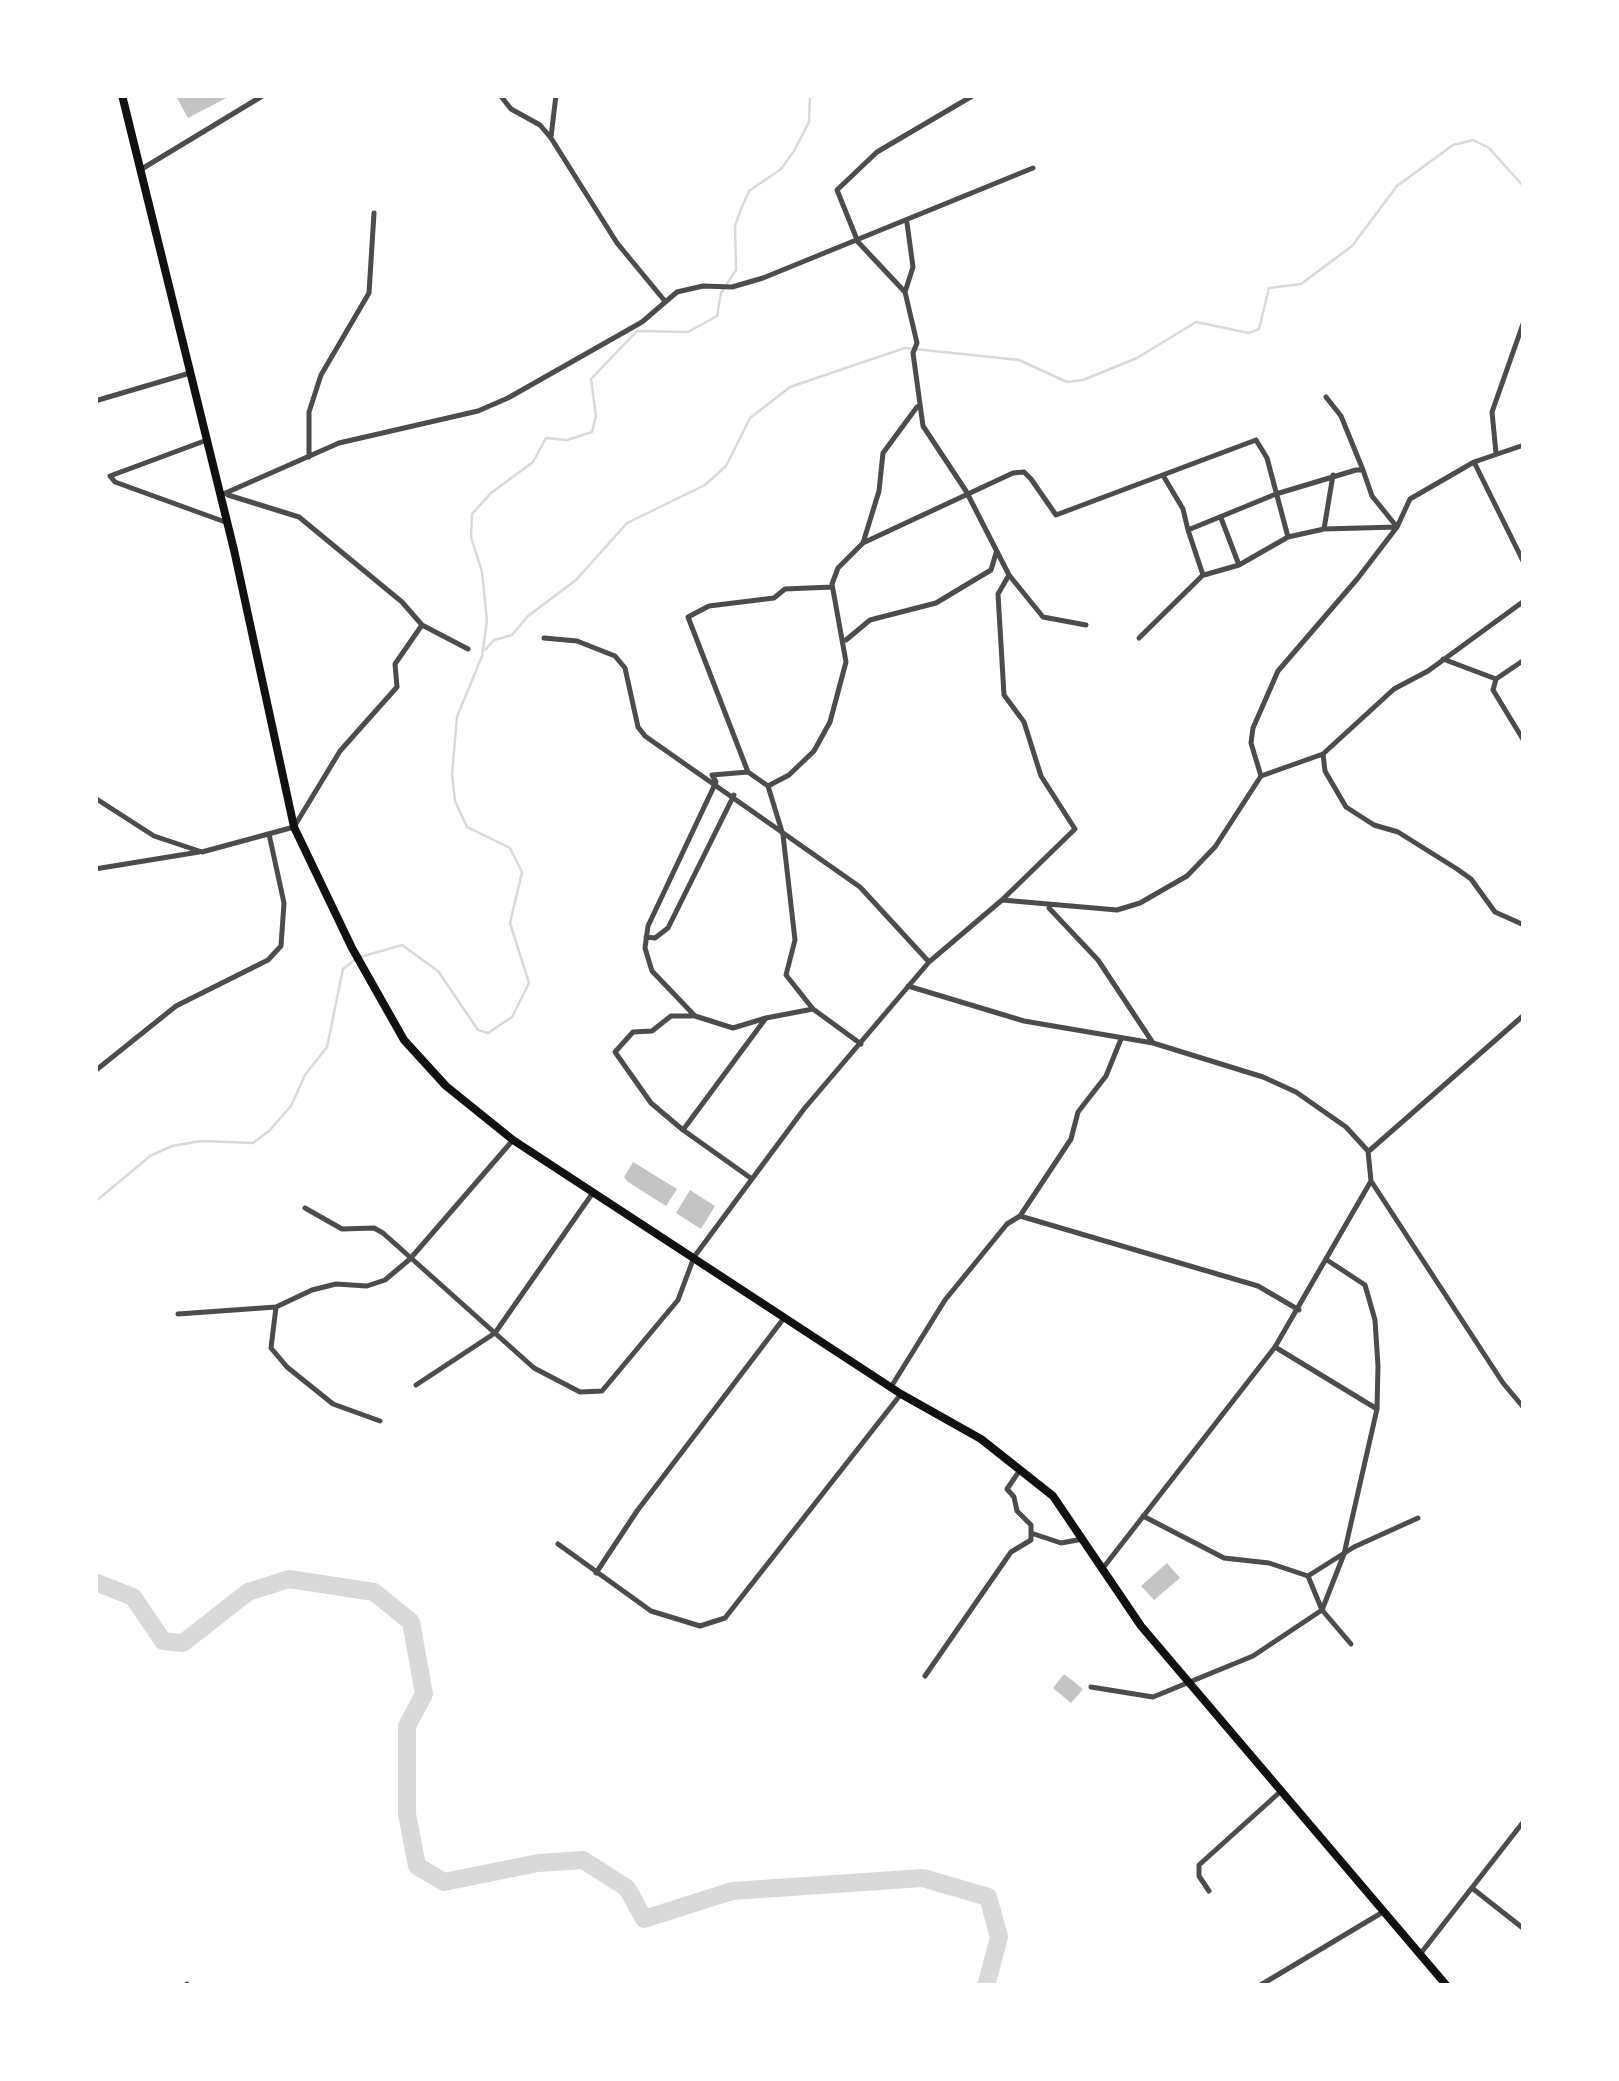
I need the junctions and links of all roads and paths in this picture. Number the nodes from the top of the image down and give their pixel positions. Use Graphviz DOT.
graph roads {
  1 [pos="122,95"];
  2 [pos="264,95"];
  3 [pos="500,95"];
  4 [pos="556,95"];
  5 [pos="974,95"];
  6 [pos="550,138"];
  7 [pos="1033,168"];
  8 [pos="140,170"];
  9 [pos="374,213"];
  10 [pos="907,223"];
  11 [pos="858,242"];
  12 [pos="905,292"];
  13 [pos="664,300"];
  14 [pos="1524,320"];
  15 [pos="190,373"];
  16 [pos="1326,397"];
  17 [pos="95,401"];
  18 [pos="918,407"];
  19 [pos="207,440"];
  20 [pos="1524,445"];
  21 [pos="1496,453"];
  22 [pos="309,456"];
  23 [pos="1474,462"];
  24 [pos="1363,470"];
  25 [pos="1333,474"];
  26 [pos="1164,477"];
  27 [pos="966,491"];
  28 [pos="1276,494"];
  29 [pos="223,495"];
  30 [pos="1221,518"];
  31 [pos="228,523"];
  32 [pos="1397,527"];
  33 [pos="1188,530"];
  34 [pos="1324,530"];
  35 [pos="1288,537"];
  36 [pos="863,543"];
  37 [pos="996,553"];
  38 [pos="1524,563"];
  39 [pos="1239,565"];
  40 [pos="1009,575"];
  41 [pos="1203,576"];
  42 [pos="832,588"];
  43 [pos="1524,600"];
  44 [pos="1086,624"];
  45 [pos="422,625"];
  46 [pos="544,638"];
  47 [pos="1140,638"];
  48 [pos="845,642"];
  49 [pos="468,649"];
  50 [pos="1443,660"];
  51 [pos="1524,660"];
  52 [pos="1496,679"];
  53 [pos="1524,741"];
  54 [pos="1322,754"];
  55 [pos="748,772"];
  56 [pos="1261,776"];
  57 [pos="716,782"];
  58 [pos="768,786"];
  59 [pos="734,795"];
  60 [pos="95,798"];
  61 [pos="294,826"];
  62 [pos="269,834"];
  63 [pos="783,835"];
  64 [pos="202,852"];
  65 [pos="95,869"];
  66 [pos="1002,900"];
  67 [pos="1047,906"];
  68 [pos="1524,925"];
  69 [pos="646,938"];
  70 [pos="929,962"];
  71 [pos="907,986"];
  72 [pos="814,1009"];
  73 [pos="1524,1014"];
  74 [pos="696,1016"];
  75 [pos="766,1018"];
  76 [pos="1122,1038"];
  77 [pos="1153,1043"];
  78 [pos="861,1044"];
  79 [pos="95,1071"];
  80 [pos="683,1130"];
  81 [pos="513,1140"];
  82 [pos="1368,1152"];
  83 [pos="752,1179"];
  84 [pos="1371,1181"];
  85 [pos="592,1194"];
  86 [pos="305,1208"];
  87 [pos="1020,1216"];
  88 [pos="694,1257"];
  89 [pos="410,1260"];
  90 [pos="1327,1260"];
  91 [pos="276,1308"];
  92 [pos="1299,1310"];
  93 [pos="178,1314"];
  94 [pos="784,1318"];
  95 [pos="496,1333"];
  96 [pos="1275,1347"];
  97 [pos="416,1385"];
  98 [pos="891,1387"];
  99 [pos="901,1394"];
  100 [pos="1524,1408"];
  101 [pos="1376,1409"];
  102 [pos="380,1422"];
  103 [pos="1022,1468"];
  104 [pos="1143,1516"];
  105 [pos="1418,1518"];
  106 [pos="1034,1534"];
  107 [pos="1084,1539"];
  108 [pos="558,1544"];
  109 [pos="1344,1554"];
  110 [pos="1102,1569"];
  111 [pos="596,1573"];
  112 [pos="1308,1576"];
  113 [pos="1322,1610"];
  114 [pos="1351,1644"];
  115 [pos="925,1676"];
  116 [pos="1188,1683"];
  117 [pos="1091,1686"];
  118 [pos="1280,1792"];
  119 [pos="1524,1820"];
  120 [pos="1472,1888"];
  121 [pos="1210,1890"];
  122 [pos="1383,1912"];
  123 [pos="1524,1929"];
  124 [pos="1419,1955"];
  125 [pos="1259,1986"];
  126 [pos="1447,1986"];
  1 -- 8 [label="main road"];
  2 -- 8 [label="street"];
  3 -- 6 [label="street"];
  4 -- 6 [label="street"];
  5 -- 11 [label="street"];
  6 -- 13 [label="street"];
  7 -- 10 [label="street"];
  8 -- 15 [label="main road"];
  9 -- 22 [label="street"];
  10 -- 11 [label="street"];
  10 -- 12 [label="street"];
  11 -- 12 [label="street"];
  11 -- 13 [label="street"];
  12 -- 18 [label="street"];
  13 -- 22 [label="street"];
  14 -- 21 [label="street"];
  15 -- 17 [label="street"];
  15 -- 19 [label="main road"];
  16 -- 24 [label="street"];
  18 -- 27 [label="street"];
  18 -- 36 [label="street"];
  19 -- 29 [label="main road"];
  19 -- 31 [label="street"];
  20 -- 21 [label="street"];
  21 -- 23 [label="street"];
  22 -- 29 [label="street"];
  23 -- 32 [label="street"];
  23 -- 38 [label="street"];
  24 -- 25 [label="street"];
  24 -- 32 [label="street"];
  25 -- 28 [label="street"];
  25 -- 34 [label="street"];
  26 -- 27 [label="street"];
  26 -- 28 [label="street"];
  26 -- 33 [label="street"];
  27 -- 36 [label="street"];
  27 -- 37 [label="street"];
  28 -- 30 [label="street"];
  28 -- 35 [label="street"];
  29 -- 31 [label="main road"];
  29 -- 45 [label="street"];
  30 -- 33 [label="street"];
  30 -- 39 [label="street"];
  31 -- 61 [label="main road"];
  32 -- 34 [label="street"];
  32 -- 56 [label="street"];
  33 -- 41 [label="street"];
  34 -- 35 [label="street"];
  35 -- 39 [label="street"];
  36 -- 42 [label="street"];
  37 -- 40 [label="street"];
  37 -- 48 [label="street"];
  39 -- 41 [label="street"];
  40 -- 44 [label="street"];
  40 -- 66 [label="street"];
  41 -- 47 [label="street"];
  42 -- 48 [label="street"];
  42 -- 55 [label="street"];
  43 -- 50 [label="street"];
  45 -- 49 [label="street"];
  45 -- 61 [label="street"];
  46 -- 57 [label="street"];
  48 -- 58 [label="street"];
  50 -- 52 [label="street"];
  50 -- 54 [label="street"];
  51 -- 52 [label="street"];
  52 -- 53 [label="street"];
  54 -- 56 [label="street"];
  54 -- 68 [label="street"];
  55 -- 57 [label="street"];
  55 -- 58 [label="street"];
  56 -- 67 [label="street"];
  57 -- 59 [label="street"];
  57 -- 69 [label="street"];
  58 -- 63 [label="street"];
  59 -- 63 [label="street"];
  59 -- 69 [label="street"];
  60 -- 64 [label="street"];
  61 -- 62 [label="street"];
  61 -- 81 [label="main road"];
  62 -- 64 [label="street"];
  62 -- 79 [label="street"];
  63 -- 70 [label="street"];
  63 -- 72 [label="street"];
  64 -- 65 [label="street"];
  66 -- 67 [label="street"];
  66 -- 70 [label="street"];
  67 -- 77 [label="street"];
  69 -- 74 [label="street"];
  70 -- 71 [label="street"];
  71 -- 76 [label="street"];
  71 -- 78 [label="street"];
  72 -- 75 [label="street"];
  72 -- 78 [label="street"];
  73 -- 82 [label="street"];
  74 -- 75 [label="street"];
  74 -- 80 [label="street"];
  75 -- 80 [label="street"];
  76 -- 77 [label="street"];
  76 -- 87 [label="street"];
  77 -- 82 [label="street"];
  78 -- 83 [label="street"];
  80 -- 83 [label="street"];
  81 -- 85 [label="main road"];
  81 -- 89 [label="street"];
  82 -- 84 [label="street"];
  83 -- 88 [label="street"];
  84 -- 90 [label="street"];
  84 -- 100 [label="street"];
  85 -- 88 [label="main road"];
  85 -- 95 [label="street"];
  86 -- 89 [label="street"];
  87 -- 92 [label="street"];
  87 -- 98 [label="street"];
  88 -- 94 [label="main road"];
  88 -- 95 [label="street"];
  89 -- 91 [label="street"];
  89 -- 95 [label="street"];
  90 -- 92 [label="street"];
  90 -- 101 [label="street"];
  91 -- 93 [label="street"];
  91 -- 102 [label="street"];
  92 -- 96 [label="street"];
  94 -- 98 [label="main road"];
  94 -- 111 [label="street"];
  95 -- 97 [label="street"];
  96 -- 101 [label="street"];
  96 -- 104 [label="street"];
  98 -- 99 [label="main road"];
  99 -- 103 [label="main road"];
  99 -- 111 [label="street"];
  101 -- 109 [label="street"];
  103 -- 106 [label="street"];
  103 -- 107 [label="main road"];
  104 -- 110 [label="street"];
  104 -- 112 [label="street"];
  105 -- 109 [label="street"];
  106 -- 107 [label="street"];
  106 -- 115 [label="street"];
  107 -- 110 [label="main road"];
  108 -- 111 [label="street"];
  109 -- 112 [label="street"];
  109 -- 113 [label="street"];
  110 -- 116 [label="main road"];
  112 -- 113 [label="street"];
  113 -- 114 [label="street"];
  113 -- 116 [label="street"];
  116 -- 117 [label="street"];
  116 -- 118 [label="main road"];
  118 -- 121 [label="street"];
  118 -- 122 [label="main road"];
  119 -- 120 [label="street"];
  120 -- 123 [label="street"];
  120 -- 124 [label="street"];
  122 -- 124 [label="main road"];
  122 -- 125 [label="street"];
  124 -- 126 [label="main road"];
}
